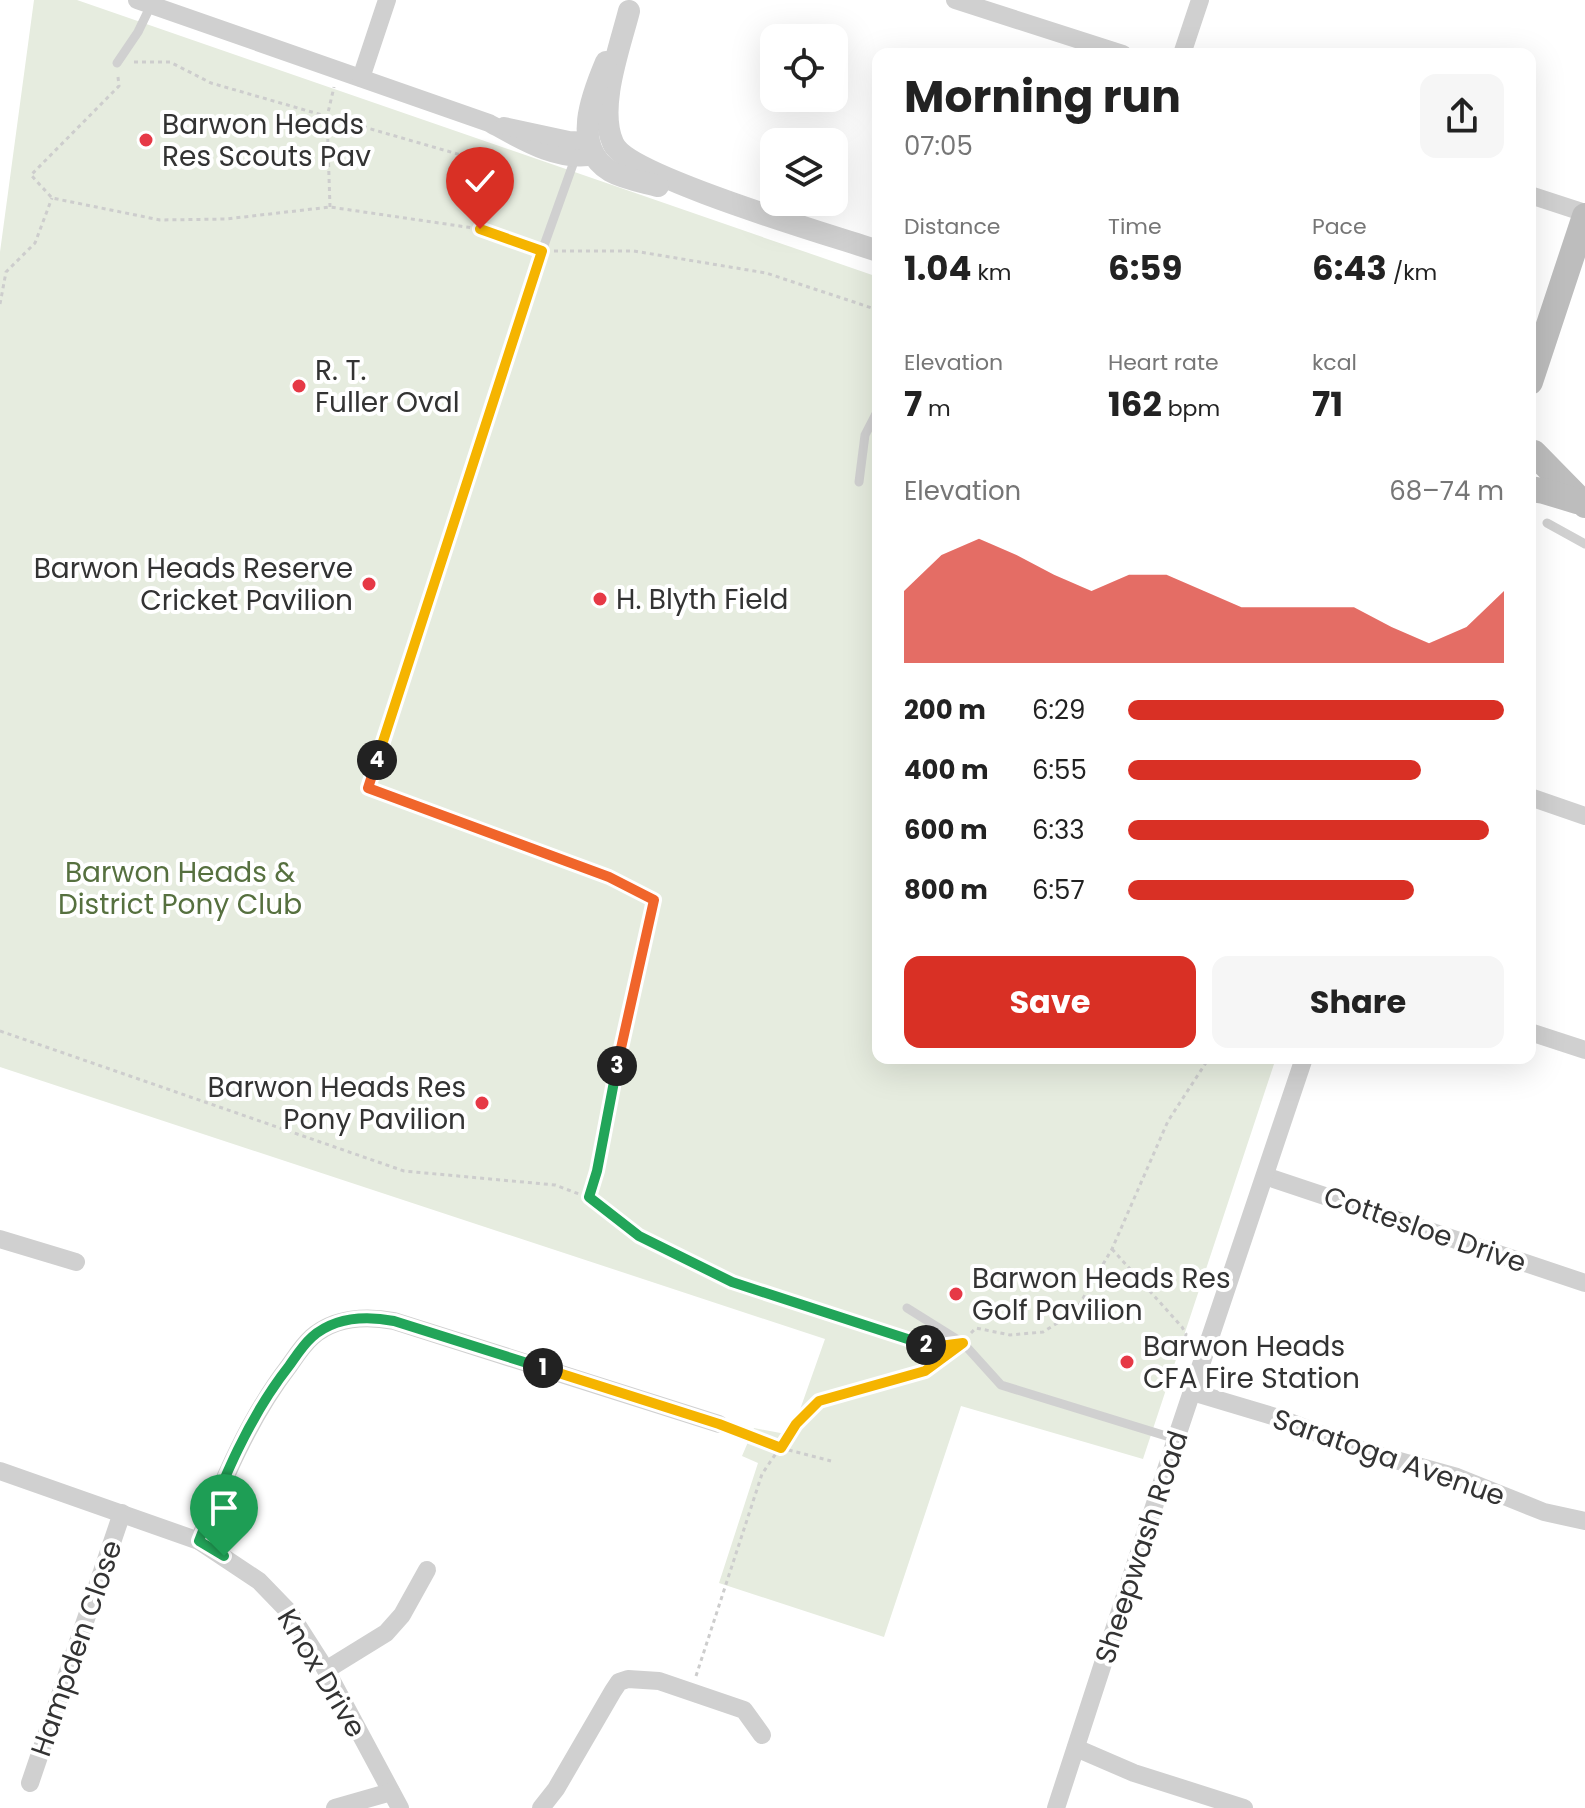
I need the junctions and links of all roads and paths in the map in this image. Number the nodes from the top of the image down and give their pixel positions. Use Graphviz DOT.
graph roads {
  1 [pos="387,0"];
  2 [pos="955,0"];
  3 [pos="1200,0"];
  4 [pos="147,2"];
  5 [pos="630,5"];
  6 [pos="1104,48"];
  7 [pos="1184,48"];
  8 [pos="117,63"];
  9 [pos="338,70"];
  10 [pos="361,78"];
  11 [pos="327,117"];
  12 [pos="591,149"];
  13 [pos="1536,197"];
  14 [pos="52,198"];
  15 [pos="330,207"];
  16 [pos="1585,215"];
  17 [pos="480,229"];
  18 [pos="872,249"];
  19 [pos="542,251"];
  20 [pos="0,304"];
  21 [pos="872,308"];
  22 [pos="1536,364"];
  23 [pos="872,422"];
  24 [pos="1536,454"];
  25 [pos="859,482"];
  26 [pos="1536,490"];
  27 [pos="1585,505"];
  28 [pos="1547,523"];
  29 [pos="1585,544"];
  30 [pos="1536,799"];
  31 [pos="1585,816"];
  32 [pos="0,1031"];
  33 [pos="1536,1034"];
  34 [pos="1585,1050"];
  35 [pos="1205,1064"];
  36 [pos="1302,1064"];
  37 [pos="1265,1176"];
  38 [pos="589,1197"];
  39 [pos="0,1239"];
  40 [pos="1112,1249"];
  41 [pos="76,1262"];
  42 [pos="1585,1283"];
  43 [pos="907,1308"];
  44 [pos="963,1343"];
  45 [pos="1206,1351"];
  46 [pos="1192,1392"];
  47 [pos="719,1424"];
  48 [pos="1176,1439"];
  49 [pos="781,1448"];
  50 [pos="831,1461"];
  51 [pos="0,1471"];
  52 [pos="122,1513"];
  53 [pos="1585,1521"];
  54 [pos="199,1541"];
  55 [pos="427,1570"];
  56 [pos="326,1670"];
  57 [pos="691,1691"];
  58 [pos="762,1735"];
  59 [pos="1076,1748"];
  60 [pos="30,1783"];
  61 [pos="396,1800"];
  62 [pos="335,1808"];
  63 [pos="541,1808"];
  64 [pos="1056,1808"];
  65 [pos="1244,1808"];
  1 -- 10 [label="street"];
  2 -- 6 [label="street"];
  3 -- 7 [label="street"];
  4 -- 8 [label="lane"];
  4 -- 9 [label="street"];
  5 -- 12 [label="street"];
  8 -- 11 [label="path"];
  8 -- 14 [label="path"];
  9 -- 10 [label="street"];
  9 -- 11 [label="path"];
  10 -- 12 [label="street"];
  11 -- 15 [label="path"];
  11 -- 17 [label="path"];
  12 -- 18 [label="street"];
  12 -- 19 [label="lane"];
  13 -- 16 [label="street"];
  14 -- 15 [label="path"];
  14 -- 20 [label="path"];
  15 -- 17 [label="path"];
  16 -- 22 [label="main road"];
  17 -- 19 [label="path"];
  19 -- 21 [label="path"];
  19 -- 38 [label="lane"];
  23 -- 25 [label="lane"];
  24 -- 27 [label="main road"];
  26 -- 27 [label="main road"];
  28 -- 29 [label="lane"];
  30 -- 31 [label="street"];
  32 -- 38 [label="path"];
  33 -- 34 [label="street"];
  35 -- 40 [label="path"];
  36 -- 37 [label="street, Sheepwash Road"];
  37 -- 42 [label="street, Cottesloe Drive"];
  37 -- 45 [label="street, Sheepwash Road"];
  38 -- 44 [label="path"];
  39 -- 41 [label="street"];
  40 -- 44 [label="path"];
  40 -- 45 [label="path"];
  43 -- 44 [label="lane"];
  44 -- 48 [label="lane"];
  44 -- 49 [label="path"];
  45 -- 46 [label="street, Sheepwash Road"];
  46 -- 48 [label="street, Sheepwash Road"];
  46 -- 53 [label="street, Saratoga Avenue"];
  47 -- 49 [label="path"];
  47 -- 54 [label="street"];
  48 -- 59 [label="street, Sheepwash Road"];
  49 -- 50 [label="path"];
  49 -- 57 [label="path"];
  51 -- 52 [label="street, Knox Drive"];
  52 -- 54 [label="street, Knox Drive"];
  52 -- 60 [label="street, Hampden Close"];
  54 -- 56 [label="street, Knox Drive"];
  55 -- 56 [label="street"];
  56 -- 61 [label="street, Knox Drive"];
  57 -- 58 [label="street"];
  57 -- 63 [label="street"];
  59 -- 64 [label="street, Sheepwash Road"];
  59 -- 65 [label="street"];
  61 -- 62 [label="street"];
}
